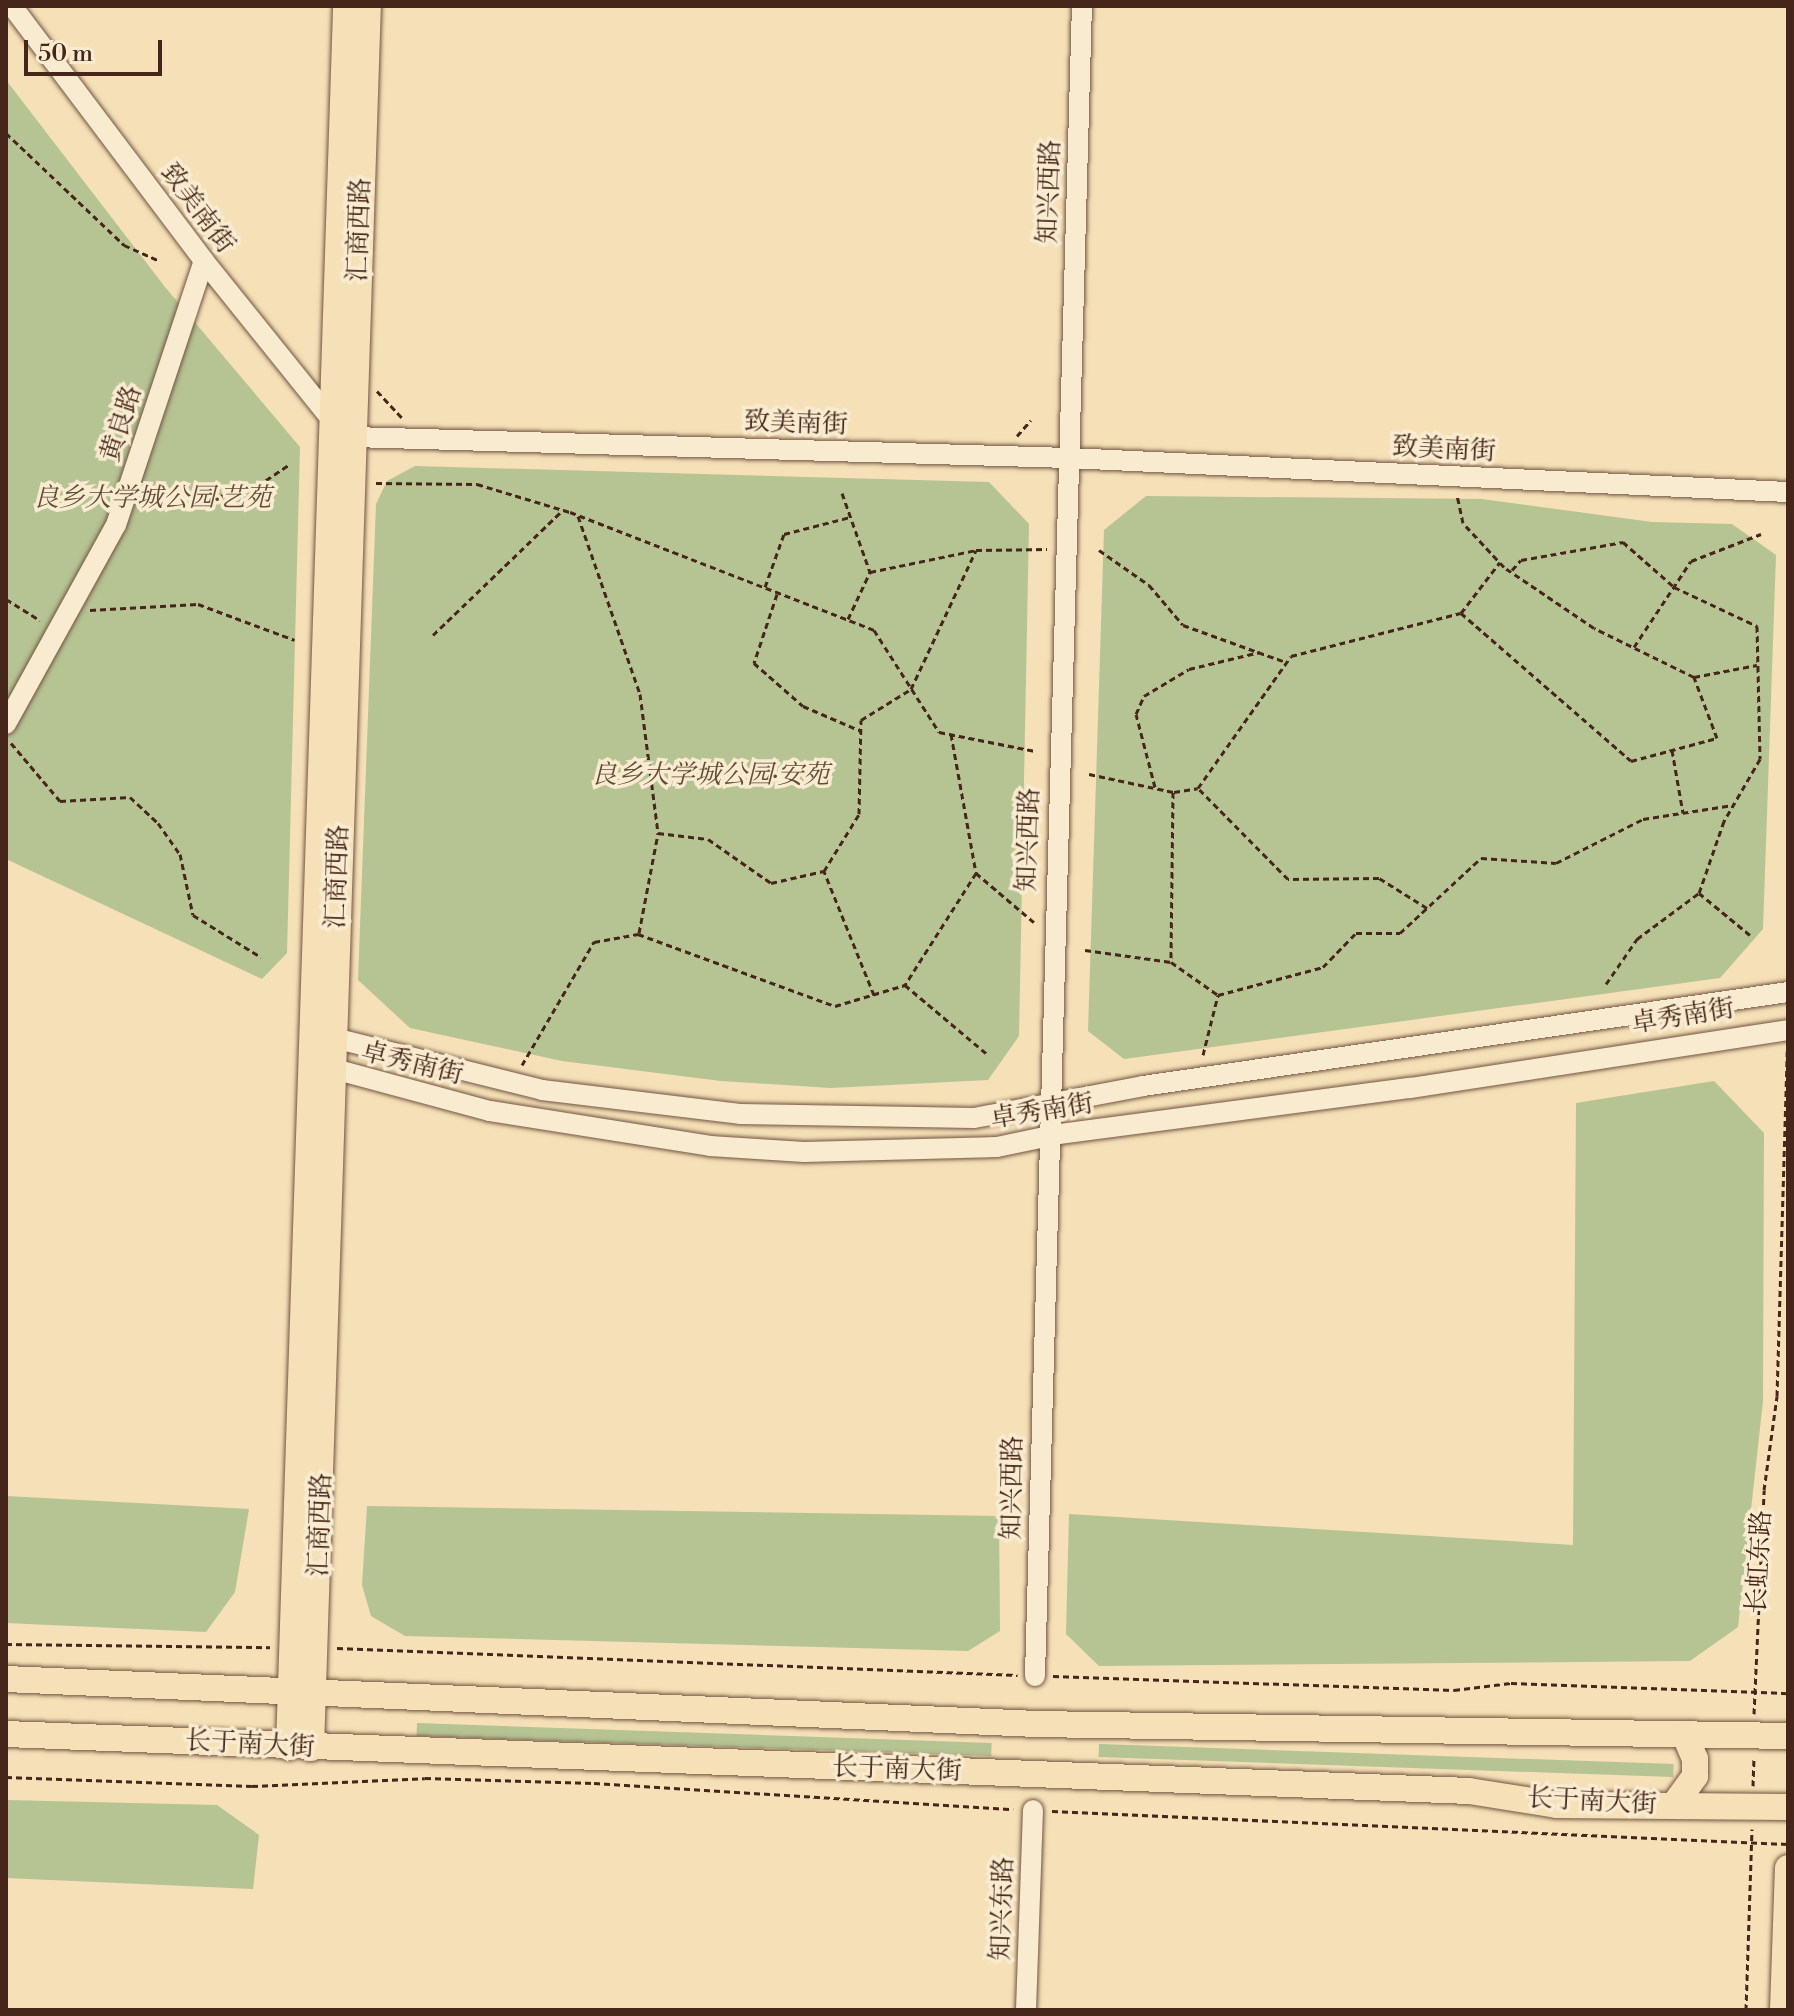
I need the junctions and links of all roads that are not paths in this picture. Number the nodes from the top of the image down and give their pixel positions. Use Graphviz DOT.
graph roads {
  1 [pos="12,6"];
  2 [pos="346,6"];
  3 [pos="368,6"];
  4 [pos="1082,6"];
  5 [pos="204,261"];
  6 [pos="332,420"];
  7 [pos="353,437"];
  8 [pos="1069,458"];
  9 [pos="1788,492"];
  10 [pos="6,724"];
  11 [pos="1788,992"];
  12 [pos="1788,1030"];
  13 [pos="321,1035"];
  14 [pos="320,1065"];
  15 [pos="1047,1104"];
  16 [pos="1047,1137"];
  17 [pos="1035,1676"];
  18 [pos="6,1679"];
  19 [pos="304,1690"];
  20 [pos="6,1734"];
  21 [pos="1685,1735"];
  22 [pos="1788,1736"];
  23 [pos="300,1748"];
  24 [pos="1674,1805"];
  25 [pos="1788,1807"];
  26 [pos="1033,1810"];
  27 [pos="1788,1868"];
  28 [pos="1787,1919"];
  29 [pos="1026,2010"];
  30 [pos="1783,2010"];
  1 -- 5 [label="street, 致美南街"];
  2 -- 6 [label="main road, 汇商西路"];
  3 -- 7 [label="main road, 汇商西路"];
  4 -- 8 [label="street, 知兴西路"];
  5 -- 6 [label="street, 致美南街"];
  5 -- 10 [label="street, 黄良路"];
  6 -- 7 [label="street, 致美南街"];
  6 -- 13 [label="main road, 汇商西路"];
  7 -- 8 [label="street, 致美南街"];
  7 -- 13 [label="main road, 汇商西路"];
  8 -- 9 [label="street, 致美南街"];
  8 -- 15 [label="street, 知兴西路"];
  11 -- 15 [label="street, 卓秀南街"];
  12 -- 16 [label="street, 卓秀南街"];
  13 -- 14 [label="main road, 汇商西路"];
  13 -- 15 [label="street, 卓秀南街"];
  14 -- 16 [label="street, 卓秀南街"];
  14 -- 19 [label="main road, 汇商西路"];
  15 -- 16 [label="street, 知兴西路"];
  16 -- 17 [label="street, 知兴西路"];
  18 -- 19 [label="main road, 长于南大街"];
  19 -- 21 [label="main road, 长于南大街"];
  19 -- 23 [label="main road, 汇商西路"];
  20 -- 23 [label="main road, 长于南大街"];
  21 -- 22 [label="main road, 长于南大街"];
  21 -- 24 [label="main road"];
  23 -- 24 [label="main road, 长于南大街"];
  24 -- 25 [label="main road, 长于南大街"];
  26 -- 29 [label="street, 知兴东路"];
  27 -- 28 [label="main road"];
  28 -- 30 [label="main road"];
}
